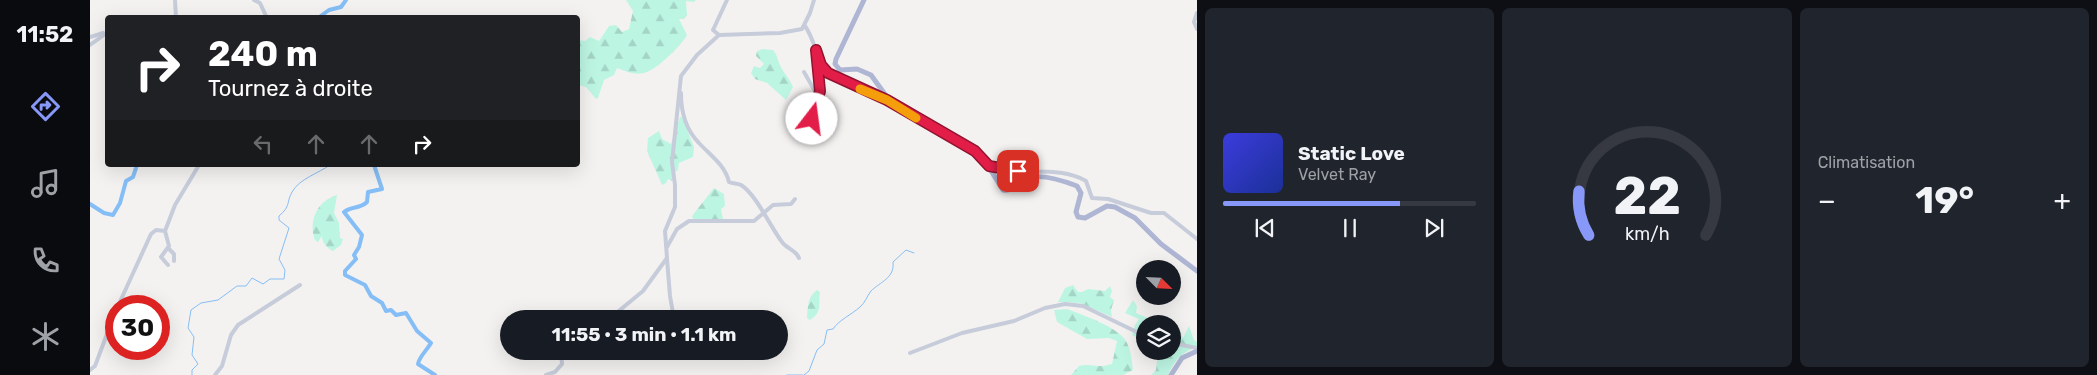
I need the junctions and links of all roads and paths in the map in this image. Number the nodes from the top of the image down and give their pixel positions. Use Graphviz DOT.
graph roads {
  1 [pos="175,0"];
  2 [pos="254,0"];
  3 [pos="727,0"];
  4 [pos="814,0"];
  5 [pos="864,0"];
  6 [pos="1197,13"];
  7 [pos="176,15"];
  8 [pos="266,15"];
  9 [pos="805,26"];
  10 [pos="1197,28"];
  11 [pos="105,32"];
  12 [pos="105,33"];
  13 [pos="719,34"];
  14 [pos="90,37"];
  15 [pos="90,45"];
  16 [pos="816,50"];
  17 [pos="804,72"];
  18 [pos="681,81"];
  19 [pos="820,91"];
  20 [pos="887,100"];
  21 [pos="791,115"];
  22 [pos="989,166"];
  23 [pos="198,167"];
  24 [pos="795,199"];
  25 [pos="764,214"];
  26 [pos="165,231"];
  27 [pos="1197,239"];
  28 [pos="667,246"];
  29 [pos="168,248"];
  30 [pos="667,258"];
  31 [pos="799,258"];
  32 [pos="174,261"];
  33 [pos="168,264"];
  34 [pos="1197,271"];
  35 [pos="300,284"];
  36 [pos="123,295"];
  37 [pos="620,310"];
  38 [pos="672,310"];
  39 [pos="1136,332"];
  40 [pos="105,339"];
  41 [pos="1181,346"];
  42 [pos="1197,350"];
  43 [pos="910,353"];
  44 [pos="562,360"];
  45 [pos="90,370"];
  46 [pos="215,375"];
  47 [pos="546,375"];
  48 [pos="1171,375"];
  1 -- 7 [label="street"];
  2 -- 8 [label="street"];
  3 -- 13 [label="street"];
  4 -- 9 [label="street"];
  5 -- 20 [label="main road"];
  6 -- 10 [label="street"];
  9 -- 13 [label="street"];
  9 -- 16 [label="street"];
  11 -- 14 [label="street"];
  12 -- 15 [label="street"];
  13 -- 18 [label="street"];
  16 -- 19 [label="street"];
  16 -- 20 [label="street"];
  17 -- 19 [label="street"];
  18 -- 25 [label="street"];
  18 -- 28 [label="street"];
  19 -- 21 [label="street"];
  20 -- 22 [label="main road"];
  22 -- 27 [label="street"];
  22 -- 34 [label="main road"];
  23 -- 26 [label="street"];
  24 -- 25 [label="street"];
  25 -- 28 [label="street"];
  25 -- 31 [label="street"];
  26 -- 29 [label="street"];
  26 -- 36 [label="street"];
  28 -- 30 [label="street"];
  29 -- 32 [label="street"];
  29 -- 33 [label="street"];
  30 -- 37 [label="street"];
  30 -- 38 [label="street"];
  35 -- 46 [label="street"];
  39 -- 43 [label="street"];
  40 -- 45 [label="street"];
  41 -- 42 [label="street"];
  42 -- 48 [label="main road"];
  44 -- 47 [label="street"];
}
